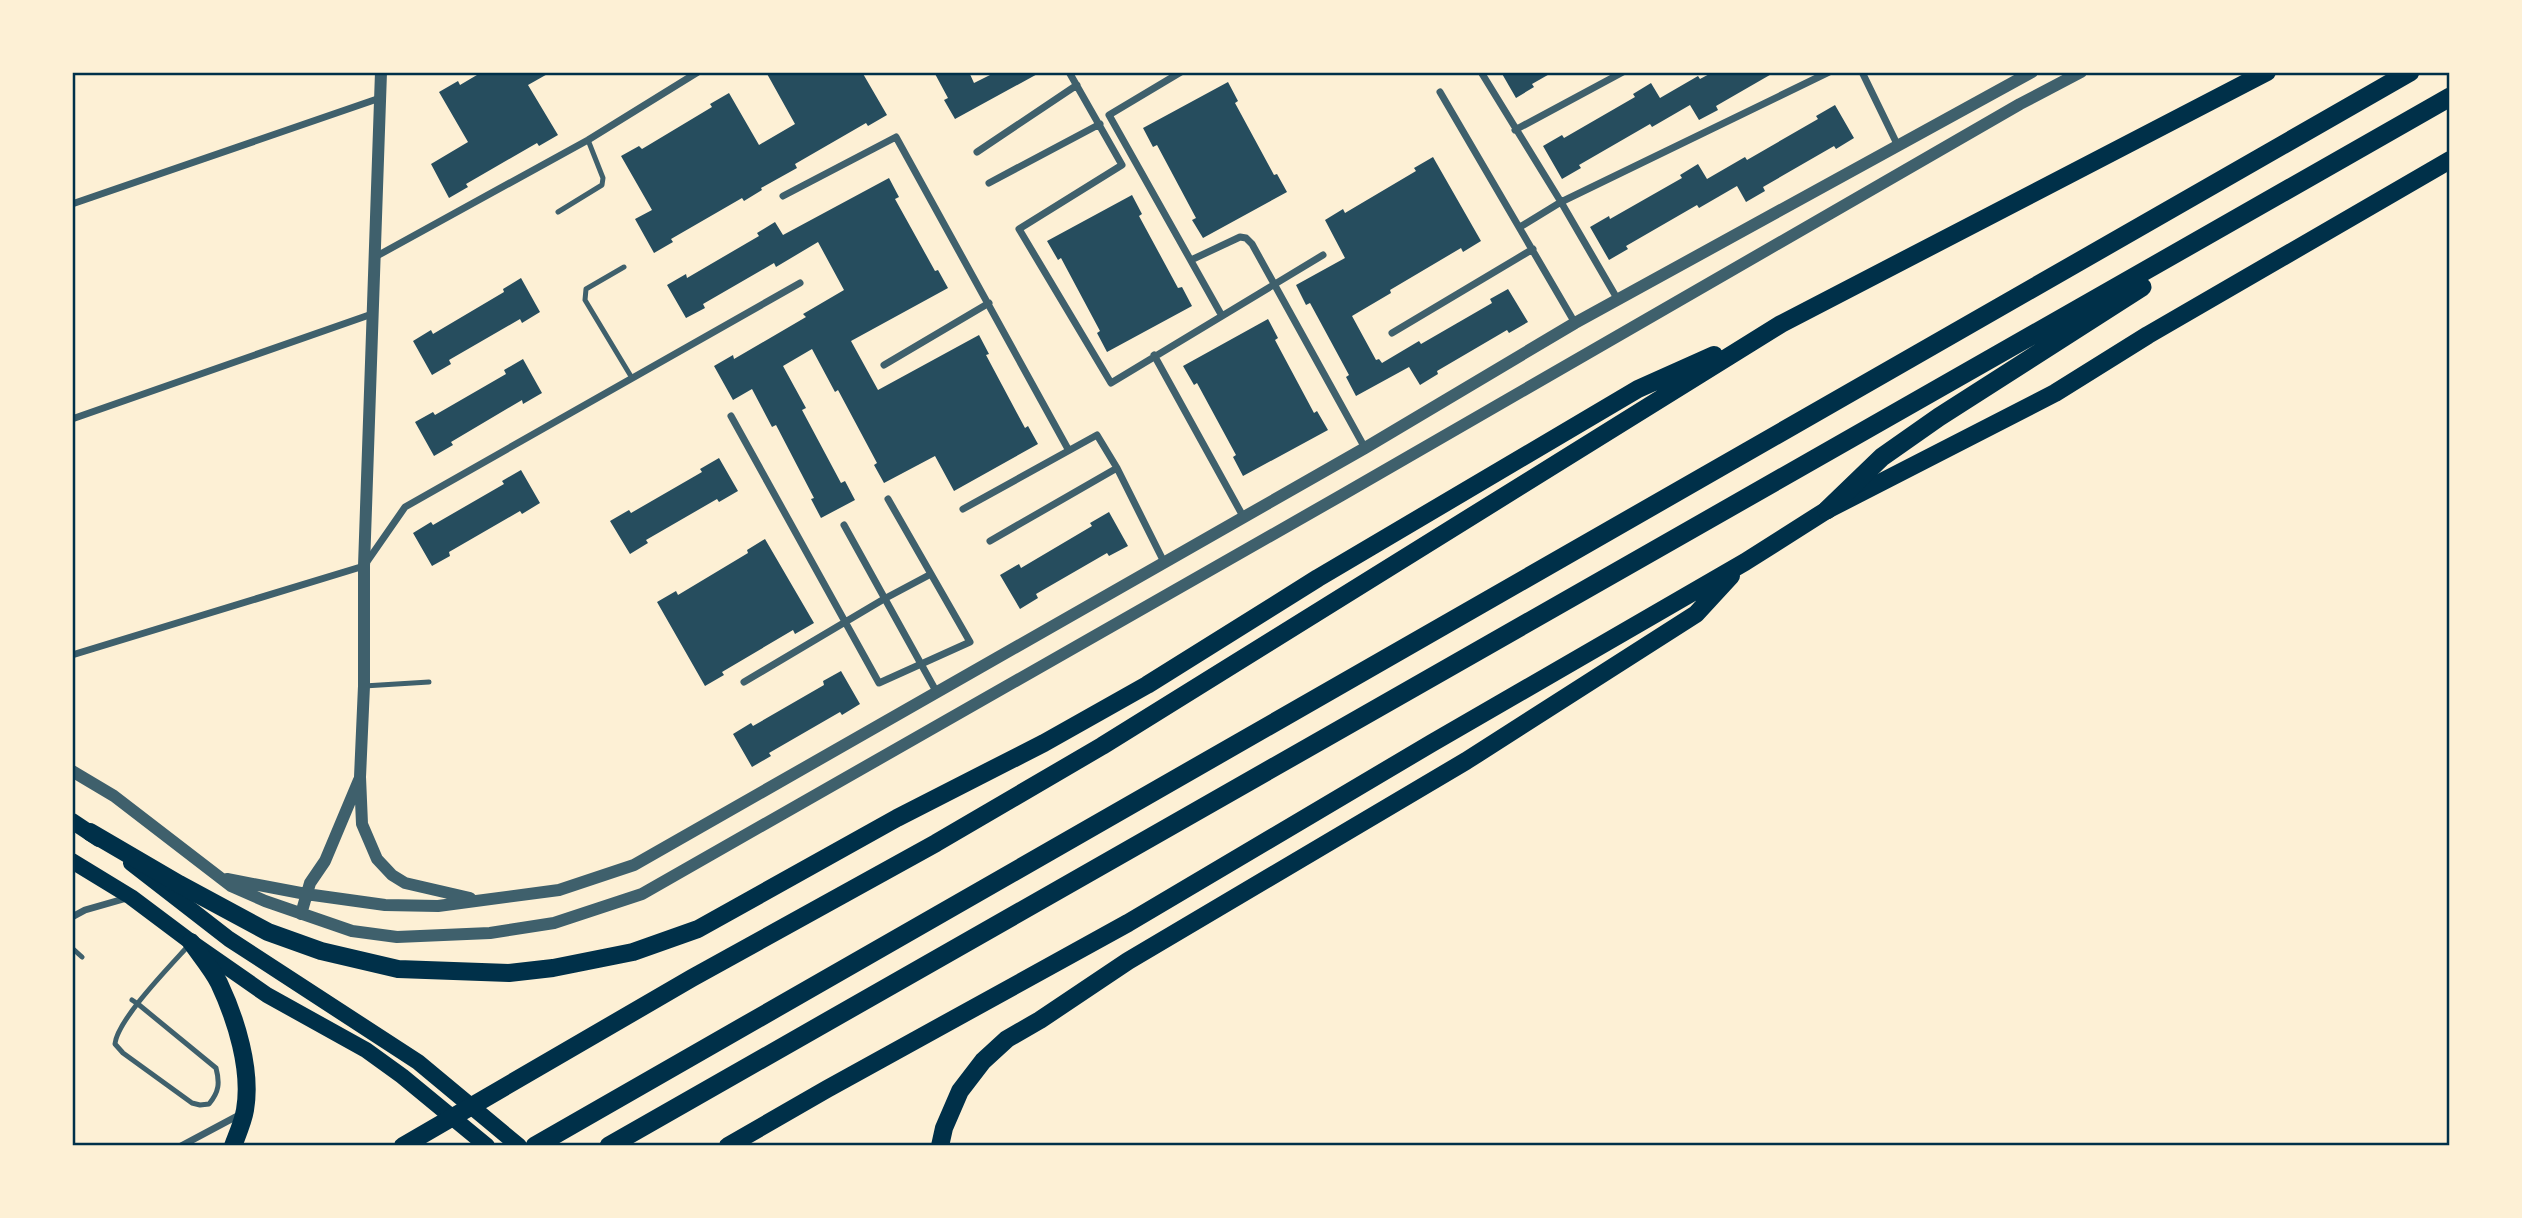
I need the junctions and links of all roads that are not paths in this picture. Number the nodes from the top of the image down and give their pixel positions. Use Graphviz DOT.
graph roads {
  1 [pos="381,72"];
  2 [pos="698,72"];
  3 [pos="1069,72"];
  4 [pos="1181,72"];
  5 [pos="1481,72"];
  6 [pos="1623,72"];
  7 [pos="1829,72"];
  8 [pos="1862,72"];
  9 [pos="2032,72"];
  10 [pos="2081,72"];
  11 [pos="2267,72"];
  12 [pos="2410,72"];
  13 [pos="1077,85"];
  14 [pos="1440,92"];
  15 [pos="2450,97"];
  16 [pos="380,98"];
  17 [pos="1100,124"];
  18 [pos="1515,130"];
  19 [pos="588,140"];
  20 [pos="1898,146"];
  21 [pos="977,152"];
  22 [pos="2450,160"];
  23 [pos="2323,170"];
  24 [pos="989,183"];
  25 [pos="783,196"];
  26 [pos="1561,202"];
  27 [pos="72,204"];
  28 [pos="558,212"];
  29 [pos="1520,227"];
  30 [pos="1533,249"];
  31 [pos="1323,255"];
  32 [pos="375,257"];
  33 [pos="1191,260"];
  34 [pos="624,267"];
  35 [pos="800,283"];
  36 [pos="1274,283"];
  37 [pos="1618,300"];
  38 [pos="989,303"];
  39 [pos="372,314"];
  40 [pos="1222,316"];
  41 [pos="1575,323"];
  42 [pos="1781,324"];
  43 [pos="1392,334"];
  44 [pos="1154,355"];
  45 [pos="884,365"];
  46 [pos="632,378"];
  47 [pos="731,416"];
  48 [pos="72,419"];
  49 [pos="1068,449"];
  50 [pos="1365,449"];
  51 [pos="1117,468"];
  52 [pos="888,499"];
  53 [pos="963,509"];
  54 [pos="1827,510"];
  55 [pos="1244,517"];
  56 [pos="844,525"];
  57 [pos="990,541"];
  58 [pos="1164,562"];
  59 [pos="1745,562"];
  60 [pos="364,566"];
  61 [pos="931,574"];
  62 [pos="884,599"];
  63 [pos="845,624"];
  64 [pos="72,655"];
  65 [pos="920,666"];
  66 [pos="429,682"];
  67 [pos="744,682"];
  68 [pos="364,686"];
  69 [pos="936,691"];
  70 [pos="72,771"];
  71 [pos="360,776"];
  72 [pos="72,821"];
  73 [pos="90,832"];
  74 [pos="72,860"];
  75 [pos="219,877"];
  76 [pos="306,894"];
  77 [pos="131,897"];
  78 [pos="484,901"];
  79 [pos="301,914"];
  80 [pos="72,917"];
  81 [pos="191,942"];
  82 [pos="72,948"];
  83 [pos="82,957"];
  84 [pos="135,1002"];
  85 [pos="245,1112"];
  86 [pos="181,1146"];
  87 [pos="233,1146"];
  88 [pos="404,1146"];
  89 [pos="487,1146"];
  90 [pos="519,1146"];
  91 [pos="535,1146"];
  92 [pos="609,1146"];
  93 [pos="728,1146"];
  94 [pos="940,1146"];
  1 -- 16 [label="street"];
  2 -- 19 [label="street"];
  3 -- 13 [label="street"];
  4 -- 33 [label="street"];
  5 -- 18 [label="street"];
  6 -- 18 [label="street"];
  7 -- 26 [label="street"];
  8 -- 20 [label="street"];
  9 -- 20 [label="street"];
  10 -- 79 [label="street"];
  11 -- 42 [label="highway"];
  12 -- 91 [label="highway"];
  13 -- 17 [label="street"];
  13 -- 21 [label="street"];
  14 -- 29 [label="street"];
  15 -- 23 [label="highway"];
  16 -- 27 [label="street"];
  16 -- 32 [label="street"];
  17 -- 24 [label="street"];
  17 -- 44 [label="street"];
  18 -- 26 [label="street"];
  19 -- 28 [label="lane"];
  19 -- 32 [label="street"];
  20 -- 37 [label="street"];
  22 -- 54 [label="highway"];
  23 -- 54 [label="highway"];
  23 -- 92 [label="highway"];
  25 -- 38 [label="street"];
  26 -- 29 [label="street"];
  26 -- 37 [label="street"];
  29 -- 30 [label="street"];
  30 -- 41 [label="street"];
  30 -- 43 [label="street"];
  31 -- 36 [label="street"];
  32 -- 39 [label="street"];
  33 -- 36 [label="street"];
  33 -- 40 [label="street"];
  34 -- 46 [label="lane"];
  35 -- 46 [label="street"];
  36 -- 40 [label="street"];
  36 -- 50 [label="street"];
  37 -- 41 [label="street"];
  38 -- 45 [label="street"];
  38 -- 49 [label="street"];
  39 -- 48 [label="street"];
  39 -- 60 [label="street"];
  40 -- 44 [label="street"];
  41 -- 50 [label="street"];
  42 -- 73 [label="highway"];
  42 -- 88 [label="highway"];
  44 -- 55 [label="street"];
  46 -- 60 [label="street"];
  47 -- 63 [label="street"];
  49 -- 51 [label="street"];
  49 -- 53 [label="street"];
  50 -- 55 [label="street"];
  51 -- 57 [label="street"];
  51 -- 58 [label="street"];
  52 -- 61 [label="street"];
  54 -- 59 [label="highway"];
  55 -- 58 [label="street"];
  56 -- 62 [label="street"];
  58 -- 69 [label="street"];
  59 -- 93 [label="highway"];
  59 -- 94 [label="highway"];
  60 -- 64 [label="street"];
  60 -- 68 [label="street"];
  61 -- 62 [label="street"];
  61 -- 65 [label="street"];
  62 -- 63 [label="street"];
  62 -- 65 [label="street"];
  63 -- 65 [label="street"];
  63 -- 67 [label="street"];
  65 -- 69 [label="street"];
  66 -- 68 [label="lane"];
  68 -- 71 [label="street"];
  69 -- 78 [label="street"];
  70 -- 75 [label="street"];
  71 -- 76 [label="street"];
  71 -- 78 [label="street"];
  72 -- 73 [label="main road"];
  73 -- 90 [label="main road"];
  74 -- 77 [label="main road"];
  75 -- 76 [label="street"];
  75 -- 79 [label="street"];
  76 -- 78 [label="street"];
  76 -- 79 [label="street"];
  77 -- 80 [label="street"];
  77 -- 81 [label="main road"];
  81 -- 84 [label="lane"];
  81 -- 85 [label="highway"];
  81 -- 89 [label="main road"];
  82 -- 83 [label="lane"];
  84 -- 84 [label="lane"];
  85 -- 86 [label="street"];
  85 -- 87 [label="highway"];
}
